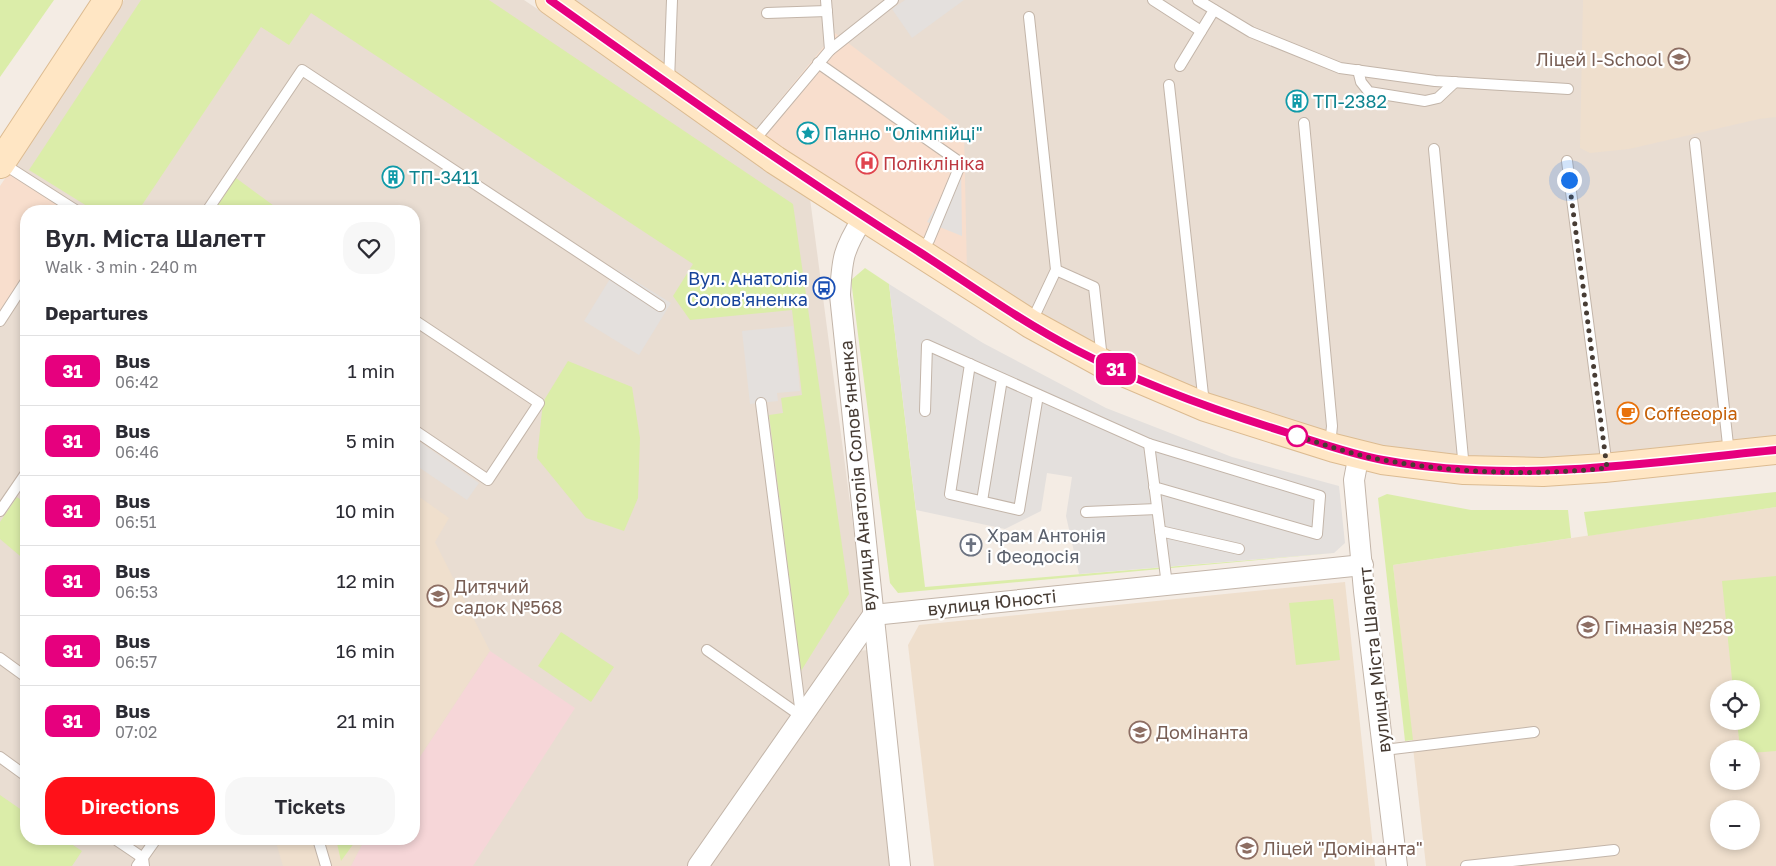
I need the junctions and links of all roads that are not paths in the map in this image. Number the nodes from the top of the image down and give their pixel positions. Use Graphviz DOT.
graph roads {
  1 [pos="108,0"];
  2 [pos="550,0"];
  3 [pos="672,0"];
  4 [pos="826,0"];
  5 [pos="892,0"];
  6 [pos="1153,0"];
  7 [pos="1198,0"];
  8 [pos="1214,10"];
  9 [pos="827,11"];
  10 [pos="767,13"];
  11 [pos="1029,17"];
  12 [pos="1201,31"];
  13 [pos="830,50"];
  14 [pos="818,63"];
  15 [pos="1180,66"];
  16 [pos="1358,70"];
  17 [pos="1455,82"];
  18 [pos="669,84"];
  19 [pos="1169,85"];
  20 [pos="1568,90"];
  21 [pos="1304,123"];
  22 [pos="752,143"];
  23 [pos="1695,143"];
  24 [pos="1434,149"];
  25 [pos="1567,161"];
  26 [pos="0,163"];
  27 [pos="66,205"];
  28 [pos="211,205"];
  29 [pos="864,218"];
  30 [pos="920,253"];
  31 [pos="1056,270"];
  32 [pos="20,290"];
  33 [pos="660,306"];
  34 [pos="0,321"];
  35 [pos="420,324"];
  36 [pos="1030,324"];
  37 [pos="1102,363"];
  38 [pos="970,364"];
  39 [pos="1002,378"];
  40 [pos="1038,395"];
  41 [pos="761,403"];
  42 [pos="1205,407"];
  43 [pos="925,411"];
  44 [pos="420,434"];
  45 [pos="1149,444"];
  46 [pos="1330,446"];
  47 [pos="1776,450"];
  48 [pos="1359,454"];
  49 [pos="1730,455"];
  50 [pos="1607,468"];
  51 [pos="1464,470"];
  52 [pos="20,482"];
  53 [pos="1154,487"];
  54 [pos="982,501"];
  55 [pos="1157,509"];
  56 [pos="0,511"];
  57 [pos="1086,512"];
  58 [pos="1160,531"];
  59 [pos="1239,549"];
  60 [pos="1363,565"];
  61 [pos="1167,584"];
  62 [pos="873,615"];
  63 [pos="708,650"];
  64 [pos="0,658"];
  65 [pos="20,673"];
  66 [pos="801,716"];
  67 [pos="1534,732"];
  68 [pos="1384,750"];
  69 [pos="0,757"];
  70 [pos="20,772"];
  71 [pos="122,845"];
  72 [pos="152,845"];
  73 [pos="320,845"];
  74 [pos="1614,850"];
  75 [pos="141,863"];
  76 [pos="326,866"];
  77 [pos="698,866"];
  78 [pos="900,866"];
  79 [pos="1397,866"];
  80 [pos="1466,866"];
  1 -- 26 [label="street"];
  2 -- 18 [label="street"];
  3 -- 18 [label="lane"];
  4 -- 9 [label="lane"];
  5 -- 13 [label="lane"];
  6 -- 12 [label="lane"];
  7 -- 8 [label="lane"];
  8 -- 12 [label="lane"];
  8 -- 16 [label="lane"];
  9 -- 10 [label="lane"];
  9 -- 13 [label="lane"];
  11 -- 31 [label="lane"];
  12 -- 15 [label="lane"];
  13 -- 14 [label="lane"];
  14 -- 22 [label="lane"];
  14 -- 30 [label="lane"];
  16 -- 17 [label="lane"];
  16 -- 17 [label="lane"];
  17 -- 20 [label="lane"];
  18 -- 22 [label="street"];
  19 -- 42 [label="lane"];
  21 -- 46 [label="lane"];
  22 -- 29 [label="street"];
  23 -- 49 [label="lane"];
  24 -- 51 [label="lane"];
  25 -- 50 [label="lane"];
  26 -- 27 [label="lane"];
  28 -- 33 [label="lane"];
  29 -- 30 [label="street"];
  29 -- 62 [label="street, вулиця Анатолія Соловʼяненка"];
  30 -- 36 [label="street"];
  31 -- 36 [label="lane"];
  31 -- 37 [label="lane"];
  32 -- 34 [label="lane"];
  35 -- 44 [label="lane"];
  36 -- 37 [label="street"];
  37 -- 42 [label="street"];
  38 -- 39 [label="lane"];
  38 -- 43 [label="lane"];
  38 -- 54 [label="lane"];
  39 -- 40 [label="lane"];
  39 -- 54 [label="lane"];
  40 -- 45 [label="lane"];
  40 -- 54 [label="lane"];
  41 -- 66 [label="lane"];
  42 -- 46 [label="street"];
  45 -- 53 [label="lane"];
  45 -- 53 [label="lane"];
  46 -- 48 [label="street"];
  47 -- 49 [label="street"];
  48 -- 51 [label="street"];
  48 -- 60 [label="street, вулиця Міста Шалетт"];
  49 -- 50 [label="street"];
  50 -- 51 [label="street"];
  52 -- 56 [label="lane"];
  53 -- 55 [label="lane"];
  55 -- 57 [label="lane"];
  55 -- 58 [label="lane"];
  58 -- 59 [label="lane"];
  58 -- 61 [label="lane"];
  60 -- 61 [label="street, вулиця Юності"];
  60 -- 68 [label="street, вулиця Міста Шалетт"];
  61 -- 62 [label="street, вулиця Юності"];
  62 -- 66 [label="street, вулиця Анатолія Соловʼяненка"];
  62 -- 78 [label="street"];
  63 -- 66 [label="lane"];
  64 -- 65 [label="lane"];
  66 -- 77 [label="street, вулиця Анатолія Соловʼяненка"];
  67 -- 68 [label="lane"];
  68 -- 79 [label="street, вулиця Міста Шалетт"];
  69 -- 70 [label="lane"];
  71 -- 75 [label="lane"];
  72 -- 75 [label="lane"];
  73 -- 76 [label="lane"];
  74 -- 80 [label="lane"];
}
